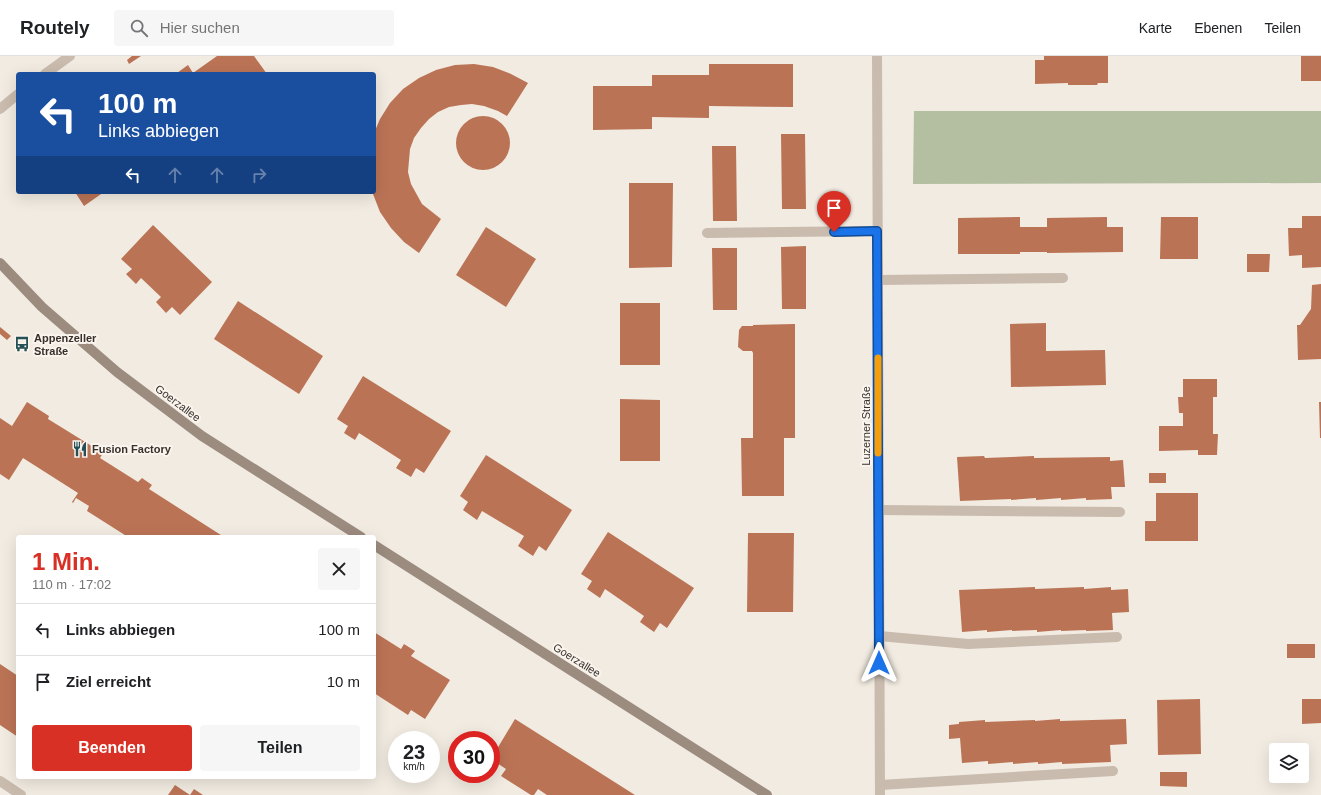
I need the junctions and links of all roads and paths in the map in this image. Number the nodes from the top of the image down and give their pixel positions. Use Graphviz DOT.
graph roads {
  1 [pos="70,56"];
  2 [pos="877,56"];
  3 [pos="48,72"];
  4 [pos="16,96"];
  5 [pos="0,109"];
  6 [pos="877,231"];
  7 [pos="707,233"];
  8 [pos="0,263"];
  9 [pos="1062,278"];
  10 [pos="878,280"];
  11 [pos="879,510"];
  12 [pos="1120,512"];
  13 [pos="358,535"];
  14 [pos="376,546"];
  15 [pos="879,636"];
  16 [pos="1117,637"];
  17 [pos="1112,771"];
  18 [pos="0,781"];
  19 [pos="880,790"];
  20 [pos="21,795"];
  21 [pos="767,795"];
  1 -- 3 [label="street"];
  2 -- 6 [label="street, Luzerner Straße"];
  4 -- 5 [label="street"];
  6 -- 7 [label="street"];
  6 -- 10 [label="street, Luzerner Straße"];
  8 -- 13 [label="main road, Goerzallee"];
  9 -- 10 [label="street"];
  10 -- 11 [label="street, Luzerner Straße"];
  11 -- 12 [label="street"];
  11 -- 15 [label="street, Luzerner Straße"];
  14 -- 21 [label="main road, Goerzallee"];
  15 -- 16 [label="street"];
  15 -- 19 [label="street, Luzerner Straße"];
  17 -- 19 [label="street"];
  18 -- 20 [label="street"];
}
